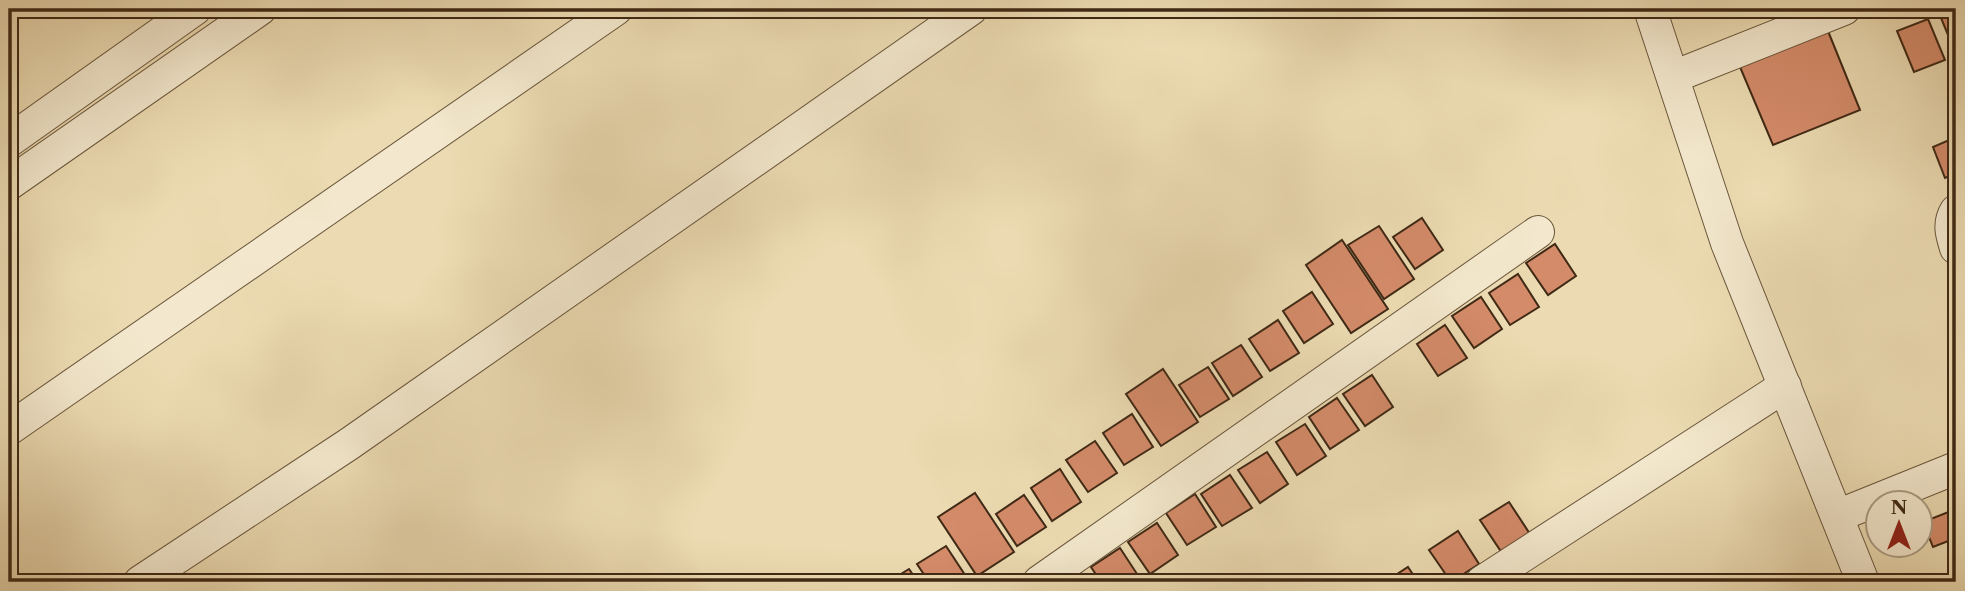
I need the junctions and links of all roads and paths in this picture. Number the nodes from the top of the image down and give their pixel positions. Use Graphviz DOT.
graph roads {
  1 [pos="195,9"];
  2 [pos="260,9"];
  3 [pos="616,9"];
  4 [pos="971,9"];
  5 [pos="1650,9"];
  6 [pos="1843,9"];
  7 [pos="1673,77"];
  8 [pos="9,141"];
  9 [pos="9,184"];
  10 [pos="1956,211"];
  11 [pos="1538,232"];
  12 [pos="1956,248"];
  13 [pos="1785,386"];
  14 [pos="9,429"];
  15 [pos="1956,468"];
  16 [pos="1837,516"];
  17 [pos="140,582"];
  18 [pos="1039,582"];
  19 [pos="1482,582"];
  20 [pos="1863,582"];
  1 -- 8 [label="street"];
  2 -- 9 [label="street"];
  3 -- 14 [label="street"];
  4 -- 17 [label="street"];
  5 -- 7 [label="street"];
  6 -- 7 [label="street"];
  7 -- 13 [label="street"];
  10 -- 12 [label="street"];
  11 -- 18 [label="street"];
  13 -- 16 [label="street"];
  13 -- 19 [label="street"];
  15 -- 16 [label="street"];
  16 -- 20 [label="street"];
}
